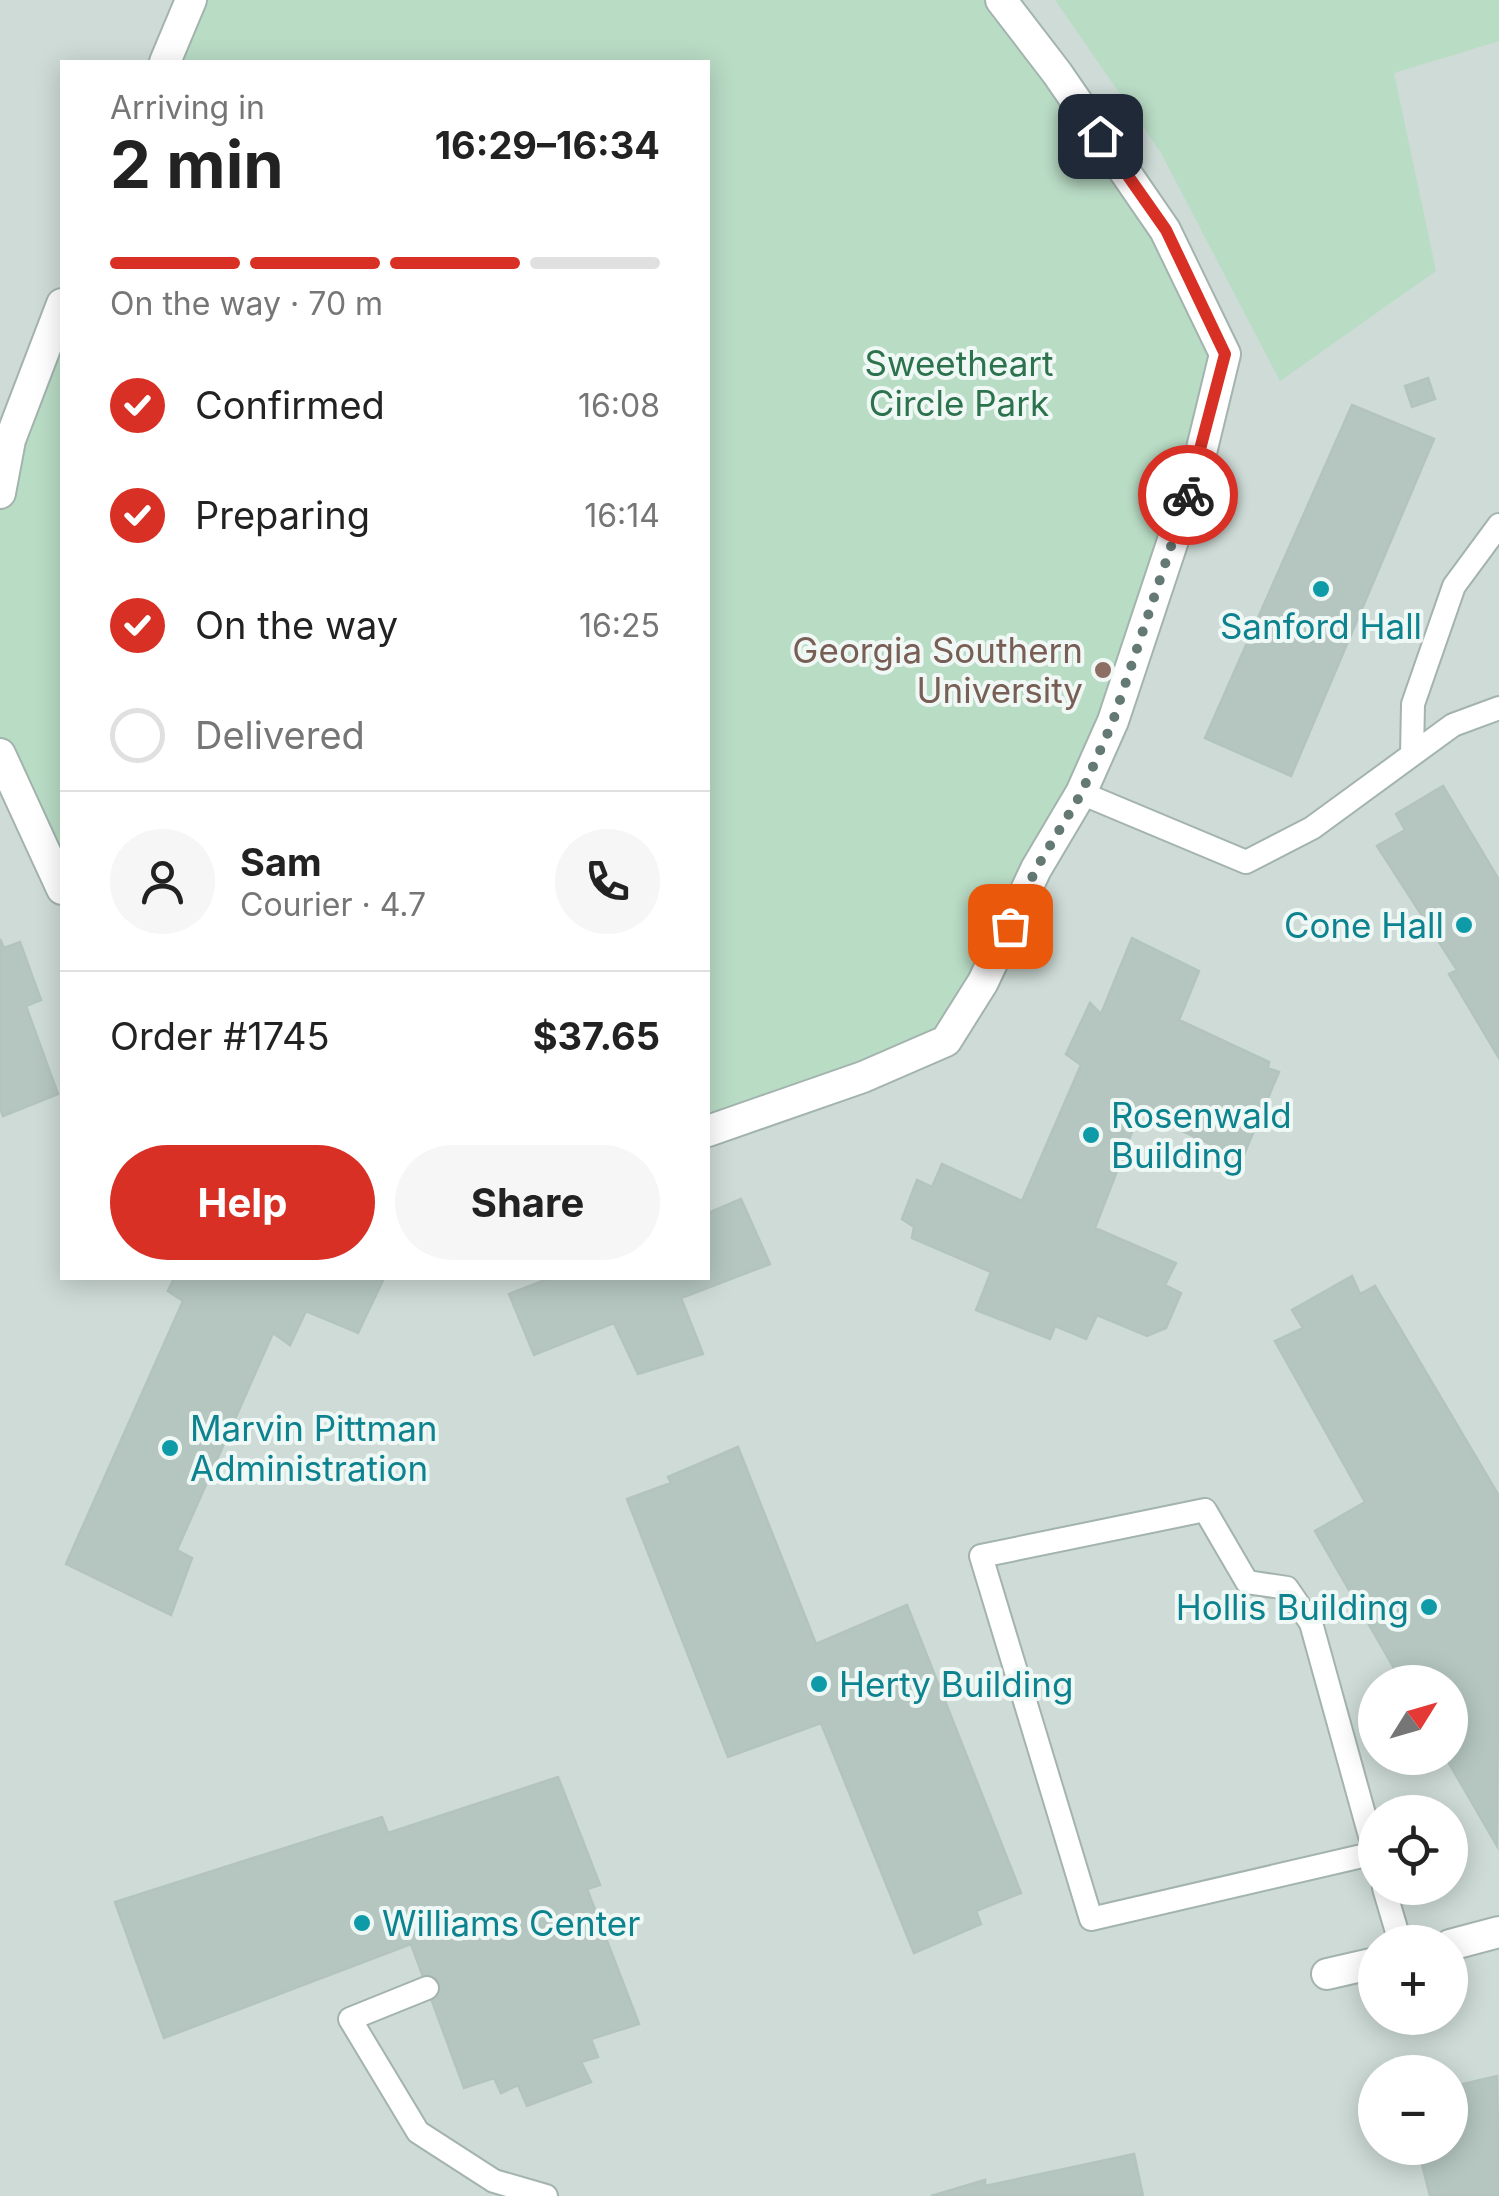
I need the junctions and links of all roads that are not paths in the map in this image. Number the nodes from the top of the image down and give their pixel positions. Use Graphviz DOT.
graph roads {
  1 [pos="191,0"];
  2 [pos="1000,0"];
  3 [pos="166,60"];
  4 [pos="60,309"];
  5 [pos="0,493"];
  6 [pos="1499,525"];
  7 [pos="1499,708"];
  8 [pos="0,754"];
  9 [pos="1412,755"];
  10 [pos="1081,794"];
  11 [pos="60,885"];
  12 [pos="710,1130"];
  13 [pos="1375,1853"];
  14 [pos="1499,1932"];
  15 [pos="1468,1940"];
  16 [pos="1358,1967"];
  17 [pos="1327,1974"];
  18 [pos="427,1988"];
  19 [pos="546,2196"];
  1 -- 3 [label="street"];
  2 -- 10 [label="street"];
  4 -- 5 [label="street"];
  6 -- 9 [label="lane"];
  7 -- 9 [label="lane"];
  8 -- 11 [label="street"];
  9 -- 10 [label="lane"];
  10 -- 12 [label="street"];
  13 -- 13 [label="lane"];
  14 -- 15 [label="street"];
  16 -- 17 [label="street"];
  18 -- 19 [label="lane"];
}
